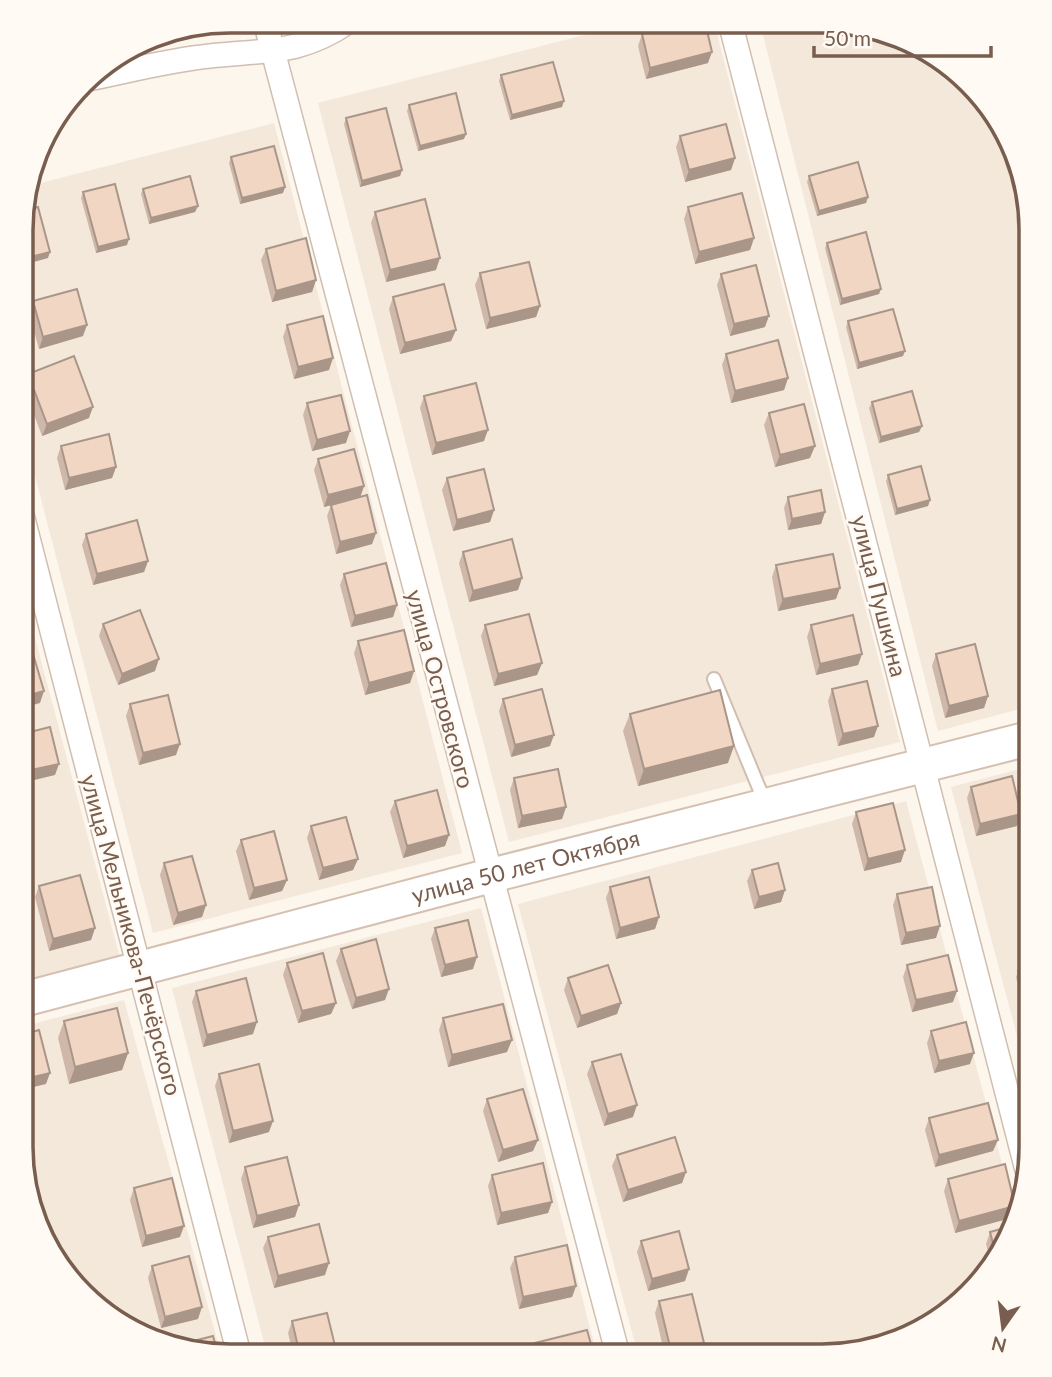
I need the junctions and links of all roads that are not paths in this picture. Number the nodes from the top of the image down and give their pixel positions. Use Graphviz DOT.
graph roads {
  1 [pos="268,33"];
  2 [pos="332,33"];
  3 [pos="733,33"];
  4 [pos="274,52"];
  5 [pos="109,75"];
  6 [pos="33,557"];
  7 [pos="714,679"];
  8 [pos="1018,741"];
  9 [pos="922,765"];
  10 [pos="766,805"];
  11 [pos="489,876"];
  12 [pos="140,968"];
  13 [pos="33,997"];
  14 [pos="1018,1135"];
  15 [pos="236,1344"];
  16 [pos="615,1344"];
  1 -- 4 [label="street, улица Островского"];
  2 -- 4 [label="street"];
  3 -- 9 [label="street, улица Пушкина"];
  4 -- 5 [label="street"];
  4 -- 11 [label="street, улица Островского"];
  6 -- 12 [label="street, улица Мельникова-Печёрского"];
  7 -- 10 [label="lane"];
  8 -- 9 [label="street, улица 50 лет Октября"];
  9 -- 10 [label="street, улица 50 лет Октября"];
  9 -- 14 [label="street, улица Пушкина"];
  10 -- 11 [label="street, улица 50 лет Октября"];
  11 -- 12 [label="street, улица 50 лет Октября"];
  11 -- 16 [label="street, улица Островского"];
  12 -- 13 [label="street, улица 50 лет Октября"];
  12 -- 15 [label="street, улица Мельникова-Печёрского"];
}
